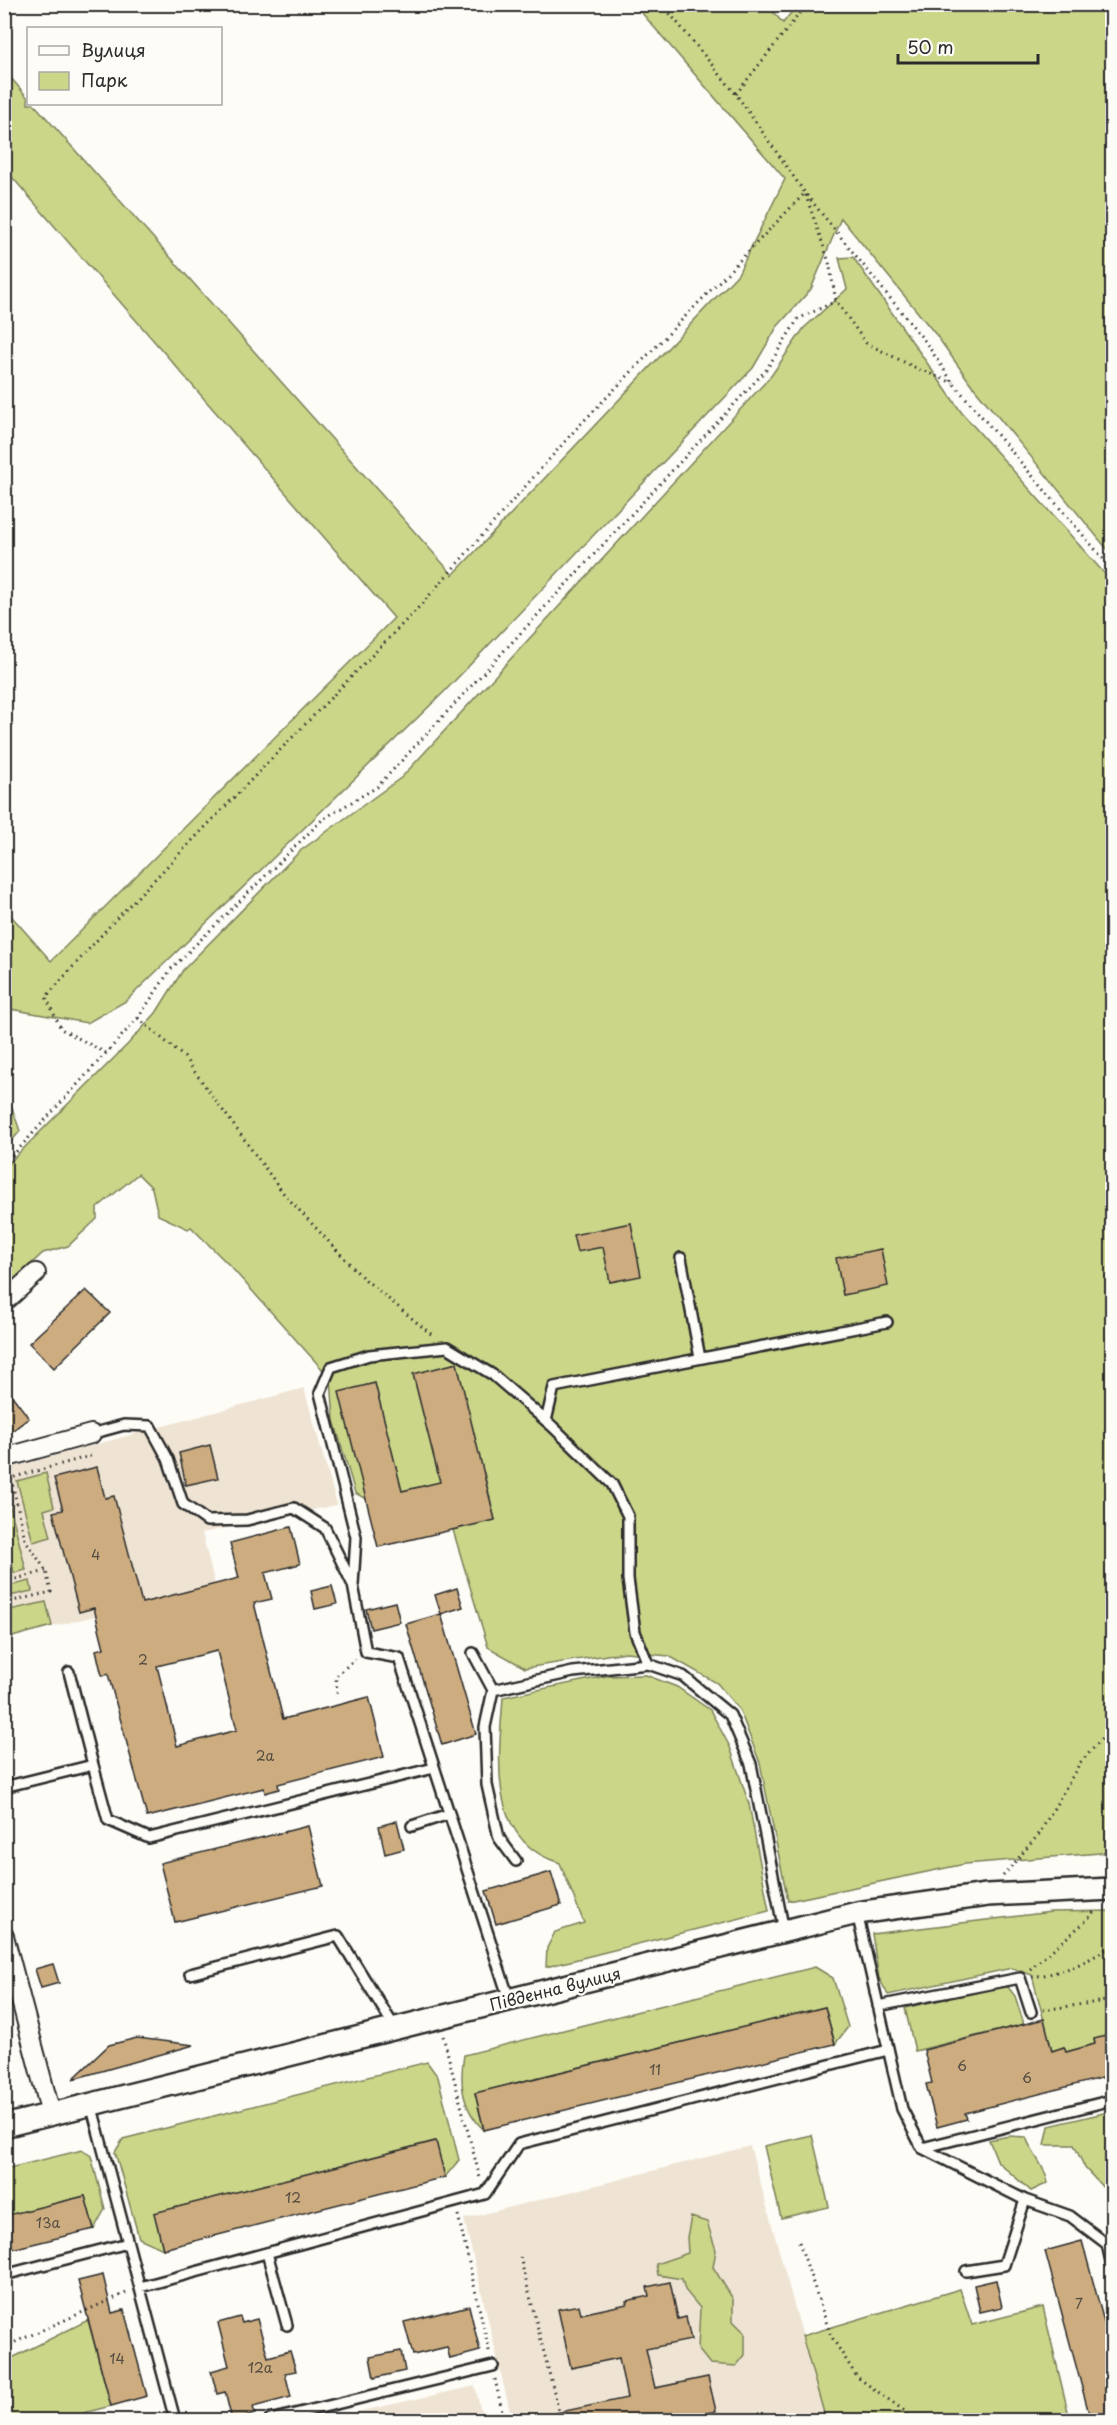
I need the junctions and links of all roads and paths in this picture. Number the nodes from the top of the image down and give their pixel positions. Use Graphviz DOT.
graph roads {
  1 [pos="662,4"];
  2 [pos="807,4"];
  3 [pos="736,94"];
  4 [pos="805,193"];
  5 [pos="836,301"];
  6 [pos="953,383"];
  7 [pos="1113,568"];
  8 [pos="138,1018"];
  9 [pos="106,1053"];
  10 [pos="4,1166"];
  11 [pos="681,1258"];
  12 [pos="36,1273"];
  13 [pos="4,1302"];
  14 [pos="887,1322"];
  15 [pos="447,1347"];
  16 [pos="700,1358"];
  17 [pos="546,1420"];
  18 [pos="91,1434"];
  19 [pos="94,1455"];
  20 [pos="4,1458"];
  21 [pos="4,1551"];
  22 [pos="46,1571"];
  23 [pos="12,1580"];
  24 [pos="4,1582"];
  25 [pos="353,1586"];
  26 [pos="4,1603"];
  27 [pos="366,1652"];
  28 [pos="473,1653"];
  29 [pos="648,1664"];
  30 [pos="69,1672"];
  31 [pos="493,1690"];
  32 [pos="336,1693"];
  33 [pos="1113,1727"];
  34 [pos="93,1765"];
  35 [pos="434,1768"];
  36 [pos="4,1787"];
  37 [pos="449,1814"];
  38 [pos="412,1826"];
  39 [pos="516,1861"];
  40 [pos="1112,1889"];
  41 [pos="987,1895"];
  42 [pos="857,1913"];
  43 [pos="784,1931"];
  44 [pos="4,1936"];
  45 [pos="1113,1945"];
  46 [pos="190,1974"];
  47 [pos="1020,1978"];
  48 [pos="509,2000"];
  49 [pos="1113,2000"];
  50 [pos="878,2006"];
  51 [pos="1031,2012"];
  52 [pos="439,2017"];
  53 [pos="395,2028"];
  54 [pos="888,2050"];
  55 [pos="1113,2100"];
  56 [pos="91,2104"];
  57 [pos="51,2114"];
  58 [pos="4,2126"];
  59 [pos="922,2148"];
  60 [pos="485,2194"];
  61 [pos="1025,2200"];
  62 [pos="455,2202"];
  63 [pos="799,2242"];
  64 [pos="128,2243"];
  65 [pos="1110,2244"];
  66 [pos="267,2253"];
  67 [pos="520,2257"];
  68 [pos="1113,2266"];
  69 [pos="966,2271"];
  70 [pos="4,2275"];
  71 [pos="140,2287"];
  72 [pos="286,2325"];
  73 [pos="4,2347"];
  74 [pos="493,2366"];
  75 [pos="175,2421"];
  76 [pos="270,2421"];
  77 [pos="504,2421"];
  78 [pos="561,2421"];
  79 [pos="909,2421"];
  1 -- 3 [label="path"];
  2 -- 3 [label="path"];
  3 -- 4 [label="path"];
  4 -- 5 [label="path"];
  4 -- 6 [label="path"];
  4 -- 9 [label="path"];
  5 -- 6 [label="path"];
  5 -- 8 [label="path"];
  6 -- 7 [label="path"];
  8 -- 9 [label="path"];
  8 -- 15 [label="path"];
  9 -- 10 [label="path"];
  11 -- 16 [label="lane"];
  12 -- 13 [label="street"];
  14 -- 16 [label="lane"];
  15 -- 17 [label="lane"];
  15 -- 25 [label="lane"];
  16 -- 17 [label="lane"];
  17 -- 29 [label="lane"];
  18 -- 20 [label="street"];
  18 -- 25 [label="lane"];
  19 -- 22 [label="path"];
  21 -- 23 [label="path"];
  22 -- 23 [label="path"];
  22 -- 26 [label="path"];
  23 -- 24 [label="path"];
  25 -- 27 [label="lane"];
  27 -- 32 [label="path"];
  27 -- 35 [label="lane"];
  28 -- 31 [label="lane"];
  29 -- 31 [label="lane"];
  29 -- 43 [label="lane"];
  30 -- 34 [label="lane"];
  31 -- 39 [label="lane"];
  33 -- 41 [label="path"];
  34 -- 35 [label="lane"];
  34 -- 36 [label="lane"];
  35 -- 37 [label="lane"];
  37 -- 38 [label="lane"];
  37 -- 48 [label="lane"];
  40 -- 41 [label="street, Південна вулиця"];
  40 -- 47 [label="path"];
  41 -- 42 [label="street, Південна вулиця"];
  42 -- 43 [label="street, Південна вулиця"];
  42 -- 50 [label="lane"];
  43 -- 48 [label="street, Південна вулиця"];
  44 -- 57 [label="street"];
  45 -- 47 [label="path"];
  46 -- 53 [label="lane"];
  47 -- 50 [label="lane"];
  47 -- 51 [label="lane"];
  48 -- 52 [label="street, Південна вулиця"];
  49 -- 51 [label="path"];
  50 -- 54 [label="lane"];
  52 -- 53 [label="street, Південна вулиця"];
  52 -- 60 [label="path"];
  53 -- 56 [label="street, Південна вулиця"];
  54 -- 59 [label="lane"];
  54 -- 60 [label="lane"];
  55 -- 59 [label="lane"];
  56 -- 57 [label="street, Південна вулиця"];
  56 -- 64 [label="lane"];
  57 -- 58 [label="street, Південна вулиця"];
  59 -- 61 [label="lane"];
  60 -- 62 [label="lane"];
  61 -- 65 [label="lane"];
  61 -- 69 [label="lane"];
  62 -- 66 [label="lane"];
  62 -- 74 [label="path"];
  63 -- 79 [label="path"];
  64 -- 70 [label="lane"];
  64 -- 71 [label="lane"];
  65 -- 68 [label="lane"];
  66 -- 71 [label="lane"];
  66 -- 72 [label="lane"];
  67 -- 78 [label="path"];
  71 -- 73 [label="path"];
  71 -- 75 [label="lane"];
  74 -- 76 [label="lane"];
  74 -- 77 [label="path"];
}
